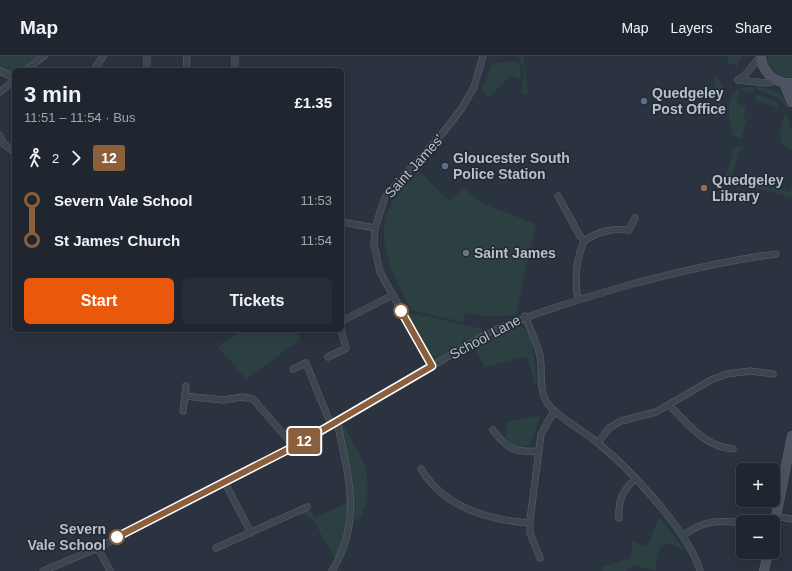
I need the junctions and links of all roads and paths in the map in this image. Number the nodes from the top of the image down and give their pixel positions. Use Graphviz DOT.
graph roads {
  1 [pos="44,56"];
  2 [pos="103,56"];
  3 [pos="147,56"];
  4 [pos="187,56"];
  5 [pos="235,56"];
  6 [pos="482,56"];
  7 [pos="761,56"];
  8 [pos="29,68"];
  9 [pos="95,68"];
  10 [pos="147,68"];
  11 [pos="186,68"];
  12 [pos="236,68"];
  13 [pos="0,71"];
  14 [pos="12,78"];
  15 [pos="12,81"];
  16 [pos="784,82"];
  17 [pos="0,92"];
  18 [pos="792,102"];
  19 [pos="0,136"];
  20 [pos="12,150"];
  21 [pos="558,196"];
  22 [pos="635,218"];
  23 [pos="344,222"];
  24 [pos="375,228"];
  25 [pos="584,241"];
  26 [pos="755,250"];
  27 [pos="776,254"];
  28 [pos="756,257"];
  29 [pos="393,295"];
  30 [pos="578,299"];
  31 [pos="526,316"];
  32 [pos="344,320"];
  33 [pos="342,332"];
  34 [pos="328,357"];
  35 [pos="432,366"];
  36 [pos="293,369"];
  37 [pos="773,374"];
  38 [pos="186,386"];
  39 [pos="185,396"];
  40 [pos="669,405"];
  41 [pos="183,411"];
  42 [pos="554,411"];
  43 [pos="338,422"];
  44 [pos="331,425"];
  45 [pos="493,430"];
  46 [pos="792,436"];
  47 [pos="598,443"];
  48 [pos="293,447"];
  49 [pos="733,449"];
  50 [pos="538,451"];
  51 [pos="421,469"];
  52 [pos="635,479"];
  53 [pos="224,481"];
  54 [pos="307,507"];
  55 [pos="776,515"];
  56 [pos="780,516"];
  57 [pos="619,518"];
  58 [pos="792,518"];
  59 [pos="736,522"];
  60 [pos="530,523"];
  61 [pos="251,532"];
  62 [pos="683,536"];
  63 [pos="98,548"];
  64 [pos="216,548"];
  65 [pos="540,558"];
  66 [pos="767,559"];
  67 [pos="43,571"];
  68 [pos="110,571"];
  69 [pos="332,571"];
  70 [pos="700,571"];
  71 [pos="764,571"];
  1 -- 8 [label="street"];
  2 -- 9 [label="street"];
  3 -- 10 [label="street"];
  4 -- 11 [label="street"];
  5 -- 12 [label="street"];
  6 -- 24 [label="street, Saint James'"];
  7 -- 16 [label="main road"];
  7 -- 16 [label="street"];
  13 -- 14 [label="street"];
  15 -- 17 [label="street"];
  16 -- 18 [label="main road"];
  19 -- 20 [label="street"];
  21 -- 25 [label="street"];
  22 -- 25 [label="street"];
  23 -- 24 [label="street"];
  24 -- 29 [label="street, Saint James'"];
  25 -- 30 [label="street"];
  26 -- 28 [label="street"];
  27 -- 28 [label="street, School Lane"];
  28 -- 30 [label="street, School Lane"];
  29 -- 32 [label="street"];
  29 -- 35 [label="street, Saint James'"];
  30 -- 31 [label="street, School Lane"];
  31 -- 35 [label="street, School Lane"];
  31 -- 42 [label="street"];
  33 -- 34 [label="street"];
  35 -- 43 [label="street, School Lane"];
  36 -- 44 [label="street"];
  37 -- 40 [label="street"];
  38 -- 39 [label="street"];
  39 -- 41 [label="street"];
  39 -- 48 [label="street"];
  40 -- 47 [label="street"];
  40 -- 49 [label="street"];
  42 -- 47 [label="street"];
  42 -- 50 [label="street"];
  43 -- 44 [label="street, School Lane"];
  43 -- 69 [label="street"];
  44 -- 48 [label="street, School Lane"];
  45 -- 50 [label="street"];
  46 -- 55 [label="main road"];
  47 -- 52 [label="street"];
  48 -- 53 [label="street, School Lane"];
  50 -- 60 [label="street"];
  51 -- 60 [label="street"];
  52 -- 57 [label="street"];
  52 -- 62 [label="street"];
  53 -- 61 [label="street"];
  53 -- 63 [label="street, School Lane"];
  54 -- 61 [label="street"];
  56 -- 58 [label="street"];
  59 -- 62 [label="street"];
  60 -- 65 [label="street"];
  61 -- 64 [label="street"];
  62 -- 70 [label="street"];
  63 -- 67 [label="street, School Lane"];
  63 -- 68 [label="street"];
  66 -- 71 [label="main road"];
}
